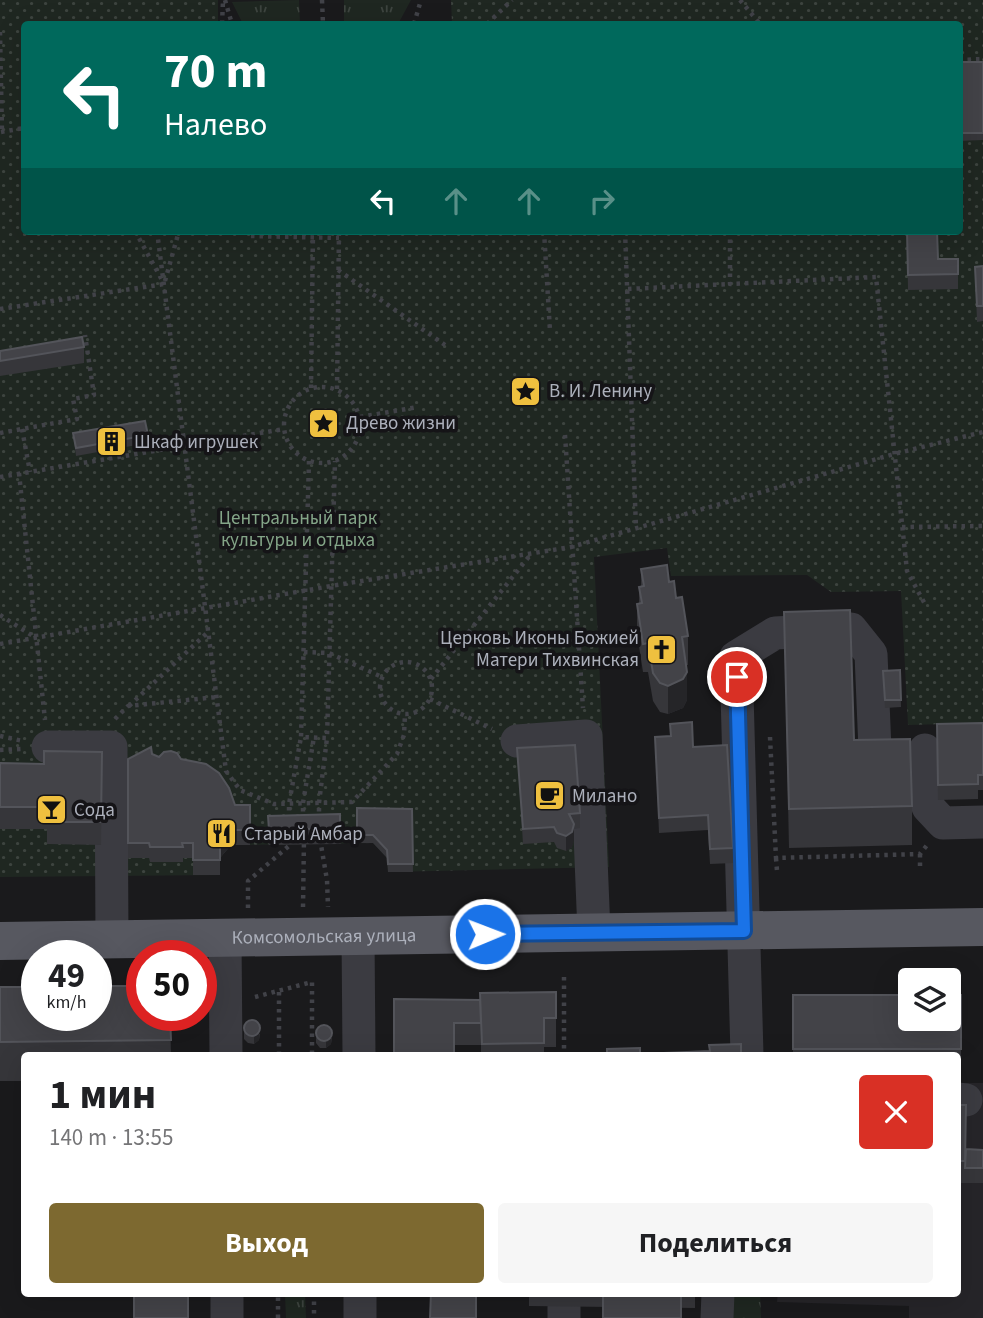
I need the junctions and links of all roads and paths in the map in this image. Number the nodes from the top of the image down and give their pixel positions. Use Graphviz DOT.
graph roads {
  1 [pos="224,0"];
  2 [pos="322,0"];
  3 [pos="421,0"];
  4 [pos="512,0"];
  5 [pos="740,0"];
  6 [pos="222,21"];
  7 [pos="231,21"];
  8 [pos="323,21"];
  9 [pos="415,21"];
  10 [pos="490,21"];
  11 [pos="758,21"];
  12 [pos="0,32"];
  13 [pos="963,60"];
  14 [pos="983,60"];
  15 [pos="21,129"];
  16 [pos="1,132"];
  17 [pos="137,235"];
  18 [pos="158,235"];
  19 [pos="178,235"];
  20 [pos="282,235"];
  21 [pos="313,235"];
  22 [pos="319,235"];
  23 [pos="544,235"];
  24 [pos="625,235"];
  25 [pos="730,235"];
  26 [pos="251,236"];
  27 [pos="338,238"];
  28 [pos="338,270"];
  29 [pos="164,284"];
  30 [pos="730,284"];
  31 [pos="628,289"];
  32 [pos="0,309"];
  33 [pos="550,331"];
  34 [pos="85,335"];
  35 [pos="445,345"];
  36 [pos="312,388"];
  37 [pos="337,389"];
  38 [pos="418,407"];
  39 [pos="360,417"];
  40 [pos="22,429"];
  41 [pos="284,429"];
  42 [pos="983,432"];
  43 [pos="0,433"];
  44 [pos="565,435"];
  45 [pos="185,446"];
  46 [pos="894,454"];
  47 [pos="309,461"];
  48 [pos="335,461"];
  49 [pos="30,472"];
  50 [pos="19,473"];
  51 [pos="0,477"];
  52 [pos="902,527"];
  53 [pos="983,527"];
  54 [pos="636,528"];
  55 [pos="571,547"];
  56 [pos="532,553"];
  57 [pos="331,586"];
  58 [pos="306,590"];
  59 [pos="926,606"];
  60 [pos="205,608"];
  61 [pos="0,615"];
  62 [pos="208,632"];
  63 [pos="36,638"];
  64 [pos="0,644"];
  65 [pos="304,652"];
  66 [pos="329,653"];
  67 [pos="382,677"];
  68 [pos="431,679"];
  69 [pos="217,697"];
  70 [pos="430,699"];
  71 [pos="128,706"];
  72 [pos="405,715"];
  73 [pos="769,724"];
  74 [pos="586,736"];
  75 [pos="302,737"];
  76 [pos="313,737"];
  77 [pos="327,738"];
  78 [pos="517,741"];
  79 [pos="48,747"];
  80 [pos="111,747"];
  81 [pos="875,750"];
  82 [pos="925,750"];
  83 [pos="303,803"];
  84 [pos="319,803"];
  85 [pos="289,804"];
  86 [pos="983,822"];
  87 [pos="943,823"];
  88 [pos="290,830"];
  89 [pos="290,838"];
  90 [pos="920,854"];
  91 [pos="776,858"];
  92 [pos="920,868"];
  93 [pos="777,871"];
  94 [pos="983,927"];
  95 [pos="330,928"];
  96 [pos="744,931"];
  97 [pos="594,932"];
  98 [pos="237,938"];
  99 [pos="112,940"];
  100 [pos="0,941"];
  101 [pos="21,941"];
  102 [pos="564,977"];
  103 [pos="250,986"];
  104 [pos="279,990"];
  105 [pos="226,1052"];
  106 [pos="279,1052"];
  107 [pos="312,1052"];
  108 [pos="358,1052"];
  109 [pos="564,1052"];
  110 [pos="747,1052"];
  111 [pos="227,1297"];
  112 [pos="278,1297"];
  113 [pos="314,1297"];
  114 [pos="360,1297"];
  115 [pos="718,1297"];
  116 [pos="227,1318"];
  117 [pos="278,1318"];
  118 [pos="314,1318"];
  119 [pos="360,1318"];
  120 [pos="717,1318"];
  1 -- 6 [label="path"];
  1 -- 7 [label="path"];
  2 -- 8 [label="path"];
  3 -- 9 [label="path"];
  4 -- 10 [label="path"];
  5 -- 11 [label="path"];
  12 -- 16 [label="path"];
  13 -- 14 [label="path"];
  15 -- 16 [label="path"];
  17 -- 29 [label="path"];
  18 -- 29 [label="path"];
  19 -- 29 [label="path"];
  20 -- 26 [label="path"];
  21 -- 36 [label="path"];
  22 -- 27 [label="path"];
  23 -- 33 [label="path"];
  24 -- 31 [label="path"];
  25 -- 30 [label="path"];
  27 -- 28 [label="path"];
  28 -- 35 [label="path"];
  28 -- 37 [label="path"];
  29 -- 32 [label="path"];
  29 -- 45 [label="path"];
  30 -- 31 [label="path"];
  30 -- 46 [label="path"];
  31 -- 54 [label="path"];
  34 -- 40 [label="path"];
  36 -- 37 [label="path"];
  36 -- 41 [label="path"];
  37 -- 39 [label="path"];
  38 -- 39 [label="path"];
  39 -- 48 [label="path"];
  40 -- 43 [label="path"];
  40 -- 49 [label="path"];
  41 -- 45 [label="path"];
  41 -- 47 [label="path"];
  42 -- 46 [label="path"];
  44 -- 55 [label="path"];
  45 -- 49 [label="path"];
  45 -- 60 [label="path"];
  46 -- 52 [label="path"];
  46 -- 54 [label="path"];
  47 -- 48 [label="path"];
  47 -- 58 [label="path"];
  48 -- 57 [label="path"];
  49 -- 50 [label="path"];
  50 -- 51 [label="path"];
  50 -- 63 [label="path"];
  52 -- 53 [label="path"];
  52 -- 59 [label="path"];
  54 -- 55 [label="path"];
  55 -- 56 [label="path"];
  55 -- 74 [label="path"];
  56 -- 57 [label="path"];
  56 -- 68 [label="path"];
  57 -- 58 [label="path"];
  57 -- 66 [label="path"];
  58 -- 60 [label="path"];
  58 -- 65 [label="path"];
  60 -- 62 [label="path"];
  60 -- 63 [label="path"];
  61 -- 63 [label="path"];
  62 -- 69 [label="path"];
  62 -- 71 [label="path"];
  63 -- 64 [label="path"];
  63 -- 79 [label="path"];
  65 -- 66 [label="path"];
  65 -- 75 [label="path"];
  66 -- 67 [label="path"];
  66 -- 77 [label="path"];
  67 -- 68 [label="path"];
  67 -- 72 [label="path"];
  68 -- 70 [label="path"];
  69 -- 71 [label="path"];
  69 -- 85 [label="path"];
  70 -- 72 [label="path"];
  70 -- 78 [label="path"];
  71 -- 80 [label="path"];
  72 -- 84 [label="path"];
  73 -- 91 [label="path"];
  74 -- 78 [label="street"];
  74 -- 97 [label="street"];
  75 -- 76 [label="path"];
  75 -- 85 [label="path"];
  76 -- 77 [label="path"];
  76 -- 83 [label="path"];
  77 -- 84 [label="path"];
  79 -- 80 [label="street"];
  80 -- 99 [label="street"];
  81 -- 96 [label="street"];
  82 -- 87 [label="street"];
  83 -- 84 [label="path"];
  83 -- 85 [label="path"];
  83 -- 95 [label="path"];
  84 -- 95 [label="path"];
  85 -- 88 [label="path"];
  86 -- 87 [label="street"];
  87 -- 90 [label="path"];
  89 -- 98 [label="path"];
  90 -- 91 [label="path"];
  90 -- 92 [label="path"];
  91 -- 93 [label="path"];
  94 -- 96 [label="main road, Комсомольская улица"];
  95 -- 97 [label="main road, Комсомольская улица"];
  95 -- 98 [label="main road, Комсомольская улица"];
  95 -- 108 [label="street"];
  96 -- 97 [label="main road, Комсомольская улица"];
  96 -- 110 [label="street"];
  98 -- 99 [label="main road, Комсомольская улица"];
  98 -- 105 [label="street"];
  100 -- 101 [label="main road, Комсомольская улица"];
  102 -- 109 [label="path"];
  103 -- 104 [label="path"];
  104 -- 106 [label="path"];
  104 -- 107 [label="path"];
  111 -- 116 [label="street"];
  112 -- 117 [label="path"];
  113 -- 118 [label="path"];
  114 -- 119 [label="street"];
  115 -- 120 [label="street"];
}
